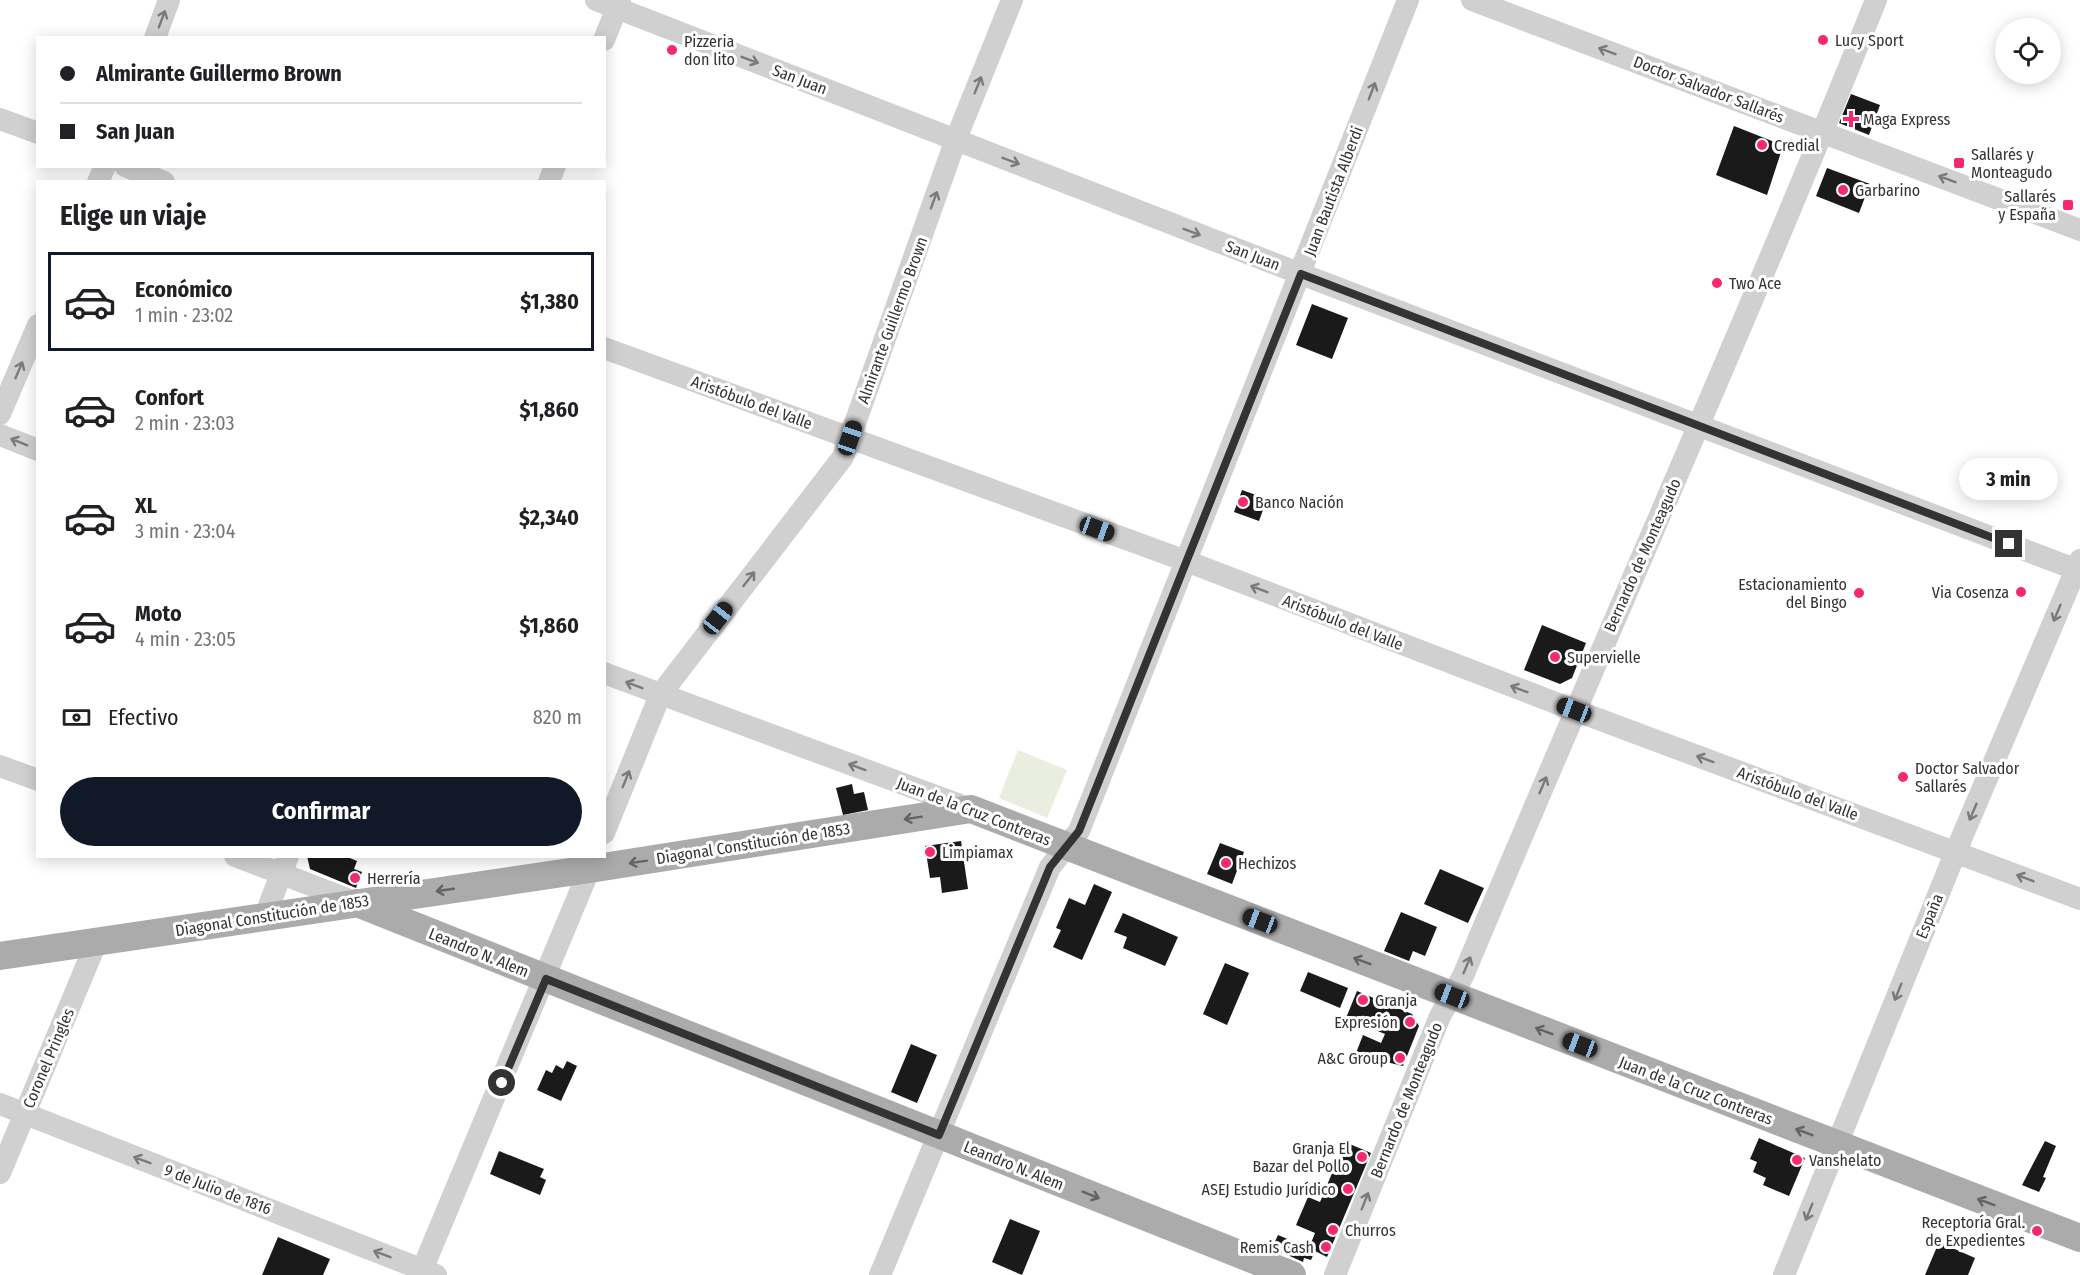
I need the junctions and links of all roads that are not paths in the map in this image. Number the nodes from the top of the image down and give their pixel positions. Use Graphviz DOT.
graph roads {
  1 [pos="169,0"];
  2 [pos="596,0"];
  3 [pos="1012,0"];
  4 [pos="1408,0"];
  5 [pos="1472,0"];
  6 [pos="1876,0"];
  7 [pos="619,4"];
  8 [pos="156,36"];
  9 [pos="606,36"];
  10 [pos="0,119"];
  11 [pos="36,132"];
  12 [pos="1823,132"];
  13 [pos="956,140"];
  14 [pos="130,168"];
  15 [pos="159,180"];
  16 [pos="2080,230"];
  17 [pos="1301,274"];
  18 [pos="36,330"];
  19 [pos="606,349"];
  20 [pos="0,414"];
  21 [pos="1698,425"];
  22 [pos="0,435"];
  23 [pos="850,438"];
  24 [pos="36,449"];
  25 [pos="1186,561"];
  26 [pos="2079,566"];
  27 [pos="606,674"];
  28 [pos="660,695"];
  29 [pos="1574,710"];
  30 [pos="0,766"];
  31 [pos="36,779"];
  32 [pos="971,809"];
  33 [pos="606,828"];
  34 [pos="1067,846"];
  35 [pos="1956,851"];
  36 [pos="245,858"];
  37 [pos="592,863"];
  38 [pos="285,866"];
  39 [pos="2080,899"];
  40 [pos="355,902"];
  41 [pos="265,916"];
  42 [pos="96,943"];
  43 [pos="0,956"];
  44 [pos="546,979"];
  45 [pos="1452,996"];
  46 [pos="0,1104"];
  47 [pos="25,1114"];
  48 [pos="939,1135"];
  49 [pos="1836,1144"];
  50 [pos="0,1173"];
  51 [pos="2080,1238"];
  52 [pos="426,1273"];
  53 [pos="880,1275"];
  54 [pos="1292,1275"];
  55 [pos="1335,1275"];
  56 [pos="1784,1275"];
  8 -- 1 [label="street, one-way"];
  2 -- 7 [label="street, San Juan"];
  13 -- 3 [label="street, Almirante Guillermo Brown, one-way"];
  17 -- 4 [label="street, Juan Bautista Alberdi, one-way"];
  12 -- 5 [label="street, Doctor Salvador Sallarés, one-way"];
  6 -- 12 [label="street, Bernardo de Monteagudo"];
  7 -- 9 [label="street"];
  7 -- 13 [label="street, San Juan, one-way"];
  10 -- 11 [label="street"];
  16 -- 12 [label="street, Doctor Salvador Sallarés, one-way"];
  12 -- 21 [label="street, Bernardo de Monteagudo"];
  13 -- 17 [label="street, San Juan, one-way"];
  23 -- 13 [label="street, Almirante Guillermo Brown, one-way"];
  14 -- 15 [label="street"];
  17 -- 21 [label="street, San Juan"];
  17 -- 25 [label="street, Juan Bautista Alberdi"];
  20 -- 18 [label="street, one-way"];
  19 -- 23 [label="street, Aristóbulo del Valle"];
  21 -- 26 [label="street, San Juan"];
  21 -- 29 [label="street, Bernardo de Monteagudo"];
  24 -- 22 [label="street, one-way"];
  23 -- 25 [label="street, Aristóbulo del Valle"];
  28 -- 23 [label="street, Almirante Guillermo Brown, one-way"];
  29 -- 25 [label="street, Aristóbulo del Valle, one-way"];
  25 -- 34 [label="street, Juan Bautista Alberdi"];
  26 -- 35 [label="street, España, one-way"];
  28 -- 27 [label="street, Juan de la Cruz Contreras, one-way"];
  32 -- 28 [label="street, Juan de la Cruz Contreras, one-way"];
  33 -- 28 [label="street, Almirante Guillermo Brown, one-way"];
  35 -- 29 [label="street, Aristóbulo del Valle, one-way"];
  45 -- 29 [label="street, Bernardo de Monteagudo, one-way"];
  30 -- 31 [label="street"];
  32 -- 34 [label="main road, Juan de la Cruz Contreras"];
  32 -- 37 [label="main road, Diagonal Constitución de 1853, one-way"];
  45 -- 34 [label="main road, Juan de la Cruz Contreras, one-way"];
  34 -- 48 [label="street, Juan Bautista Alberdi"];
  39 -- 35 [label="street, Aristóbulo del Valle, one-way"];
  35 -- 49 [label="street, España, one-way"];
  36 -- 38 [label="street, Leandro N. Alem"];
  37 -- 40 [label="main road, Diagonal Constitución de 1853, one-way"];
  37 -- 44 [label="street"];
  38 -- 40 [label="street, Leandro N. Alem"];
  38 -- 41 [label="street"];
  40 -- 41 [label="main road, Diagonal Constitución de 1853"];
  40 -- 44 [label="main road, Leandro N. Alem"];
  41 -- 42 [label="main road, Diagonal Constitución de 1853"];
  42 -- 43 [label="main road, Diagonal Constitución de 1853"];
  42 -- 47 [label="street, Coronel Pringles"];
  44 -- 48 [label="main road, Leandro N. Alem"];
  44 -- 52 [label="street"];
  49 -- 45 [label="main road, Juan de la Cruz Contreras, one-way"];
  55 -- 45 [label="street, Bernardo de Monteagudo, one-way"];
  46 -- 47 [label="street, 9 de Julio de 1816"];
  47 -- 50 [label="street, Coronel Pringles"];
  52 -- 47 [label="street, 9 de Julio de 1816, one-way"];
  48 -- 53 [label="street, Juan Bautista Alberdi"];
  48 -- 54 [label="main road, Leandro N. Alem, one-way"];
  51 -- 49 [label="main road, Juan de la Cruz Contreras, one-way"];
  49 -- 56 [label="street, España, one-way"];
}
